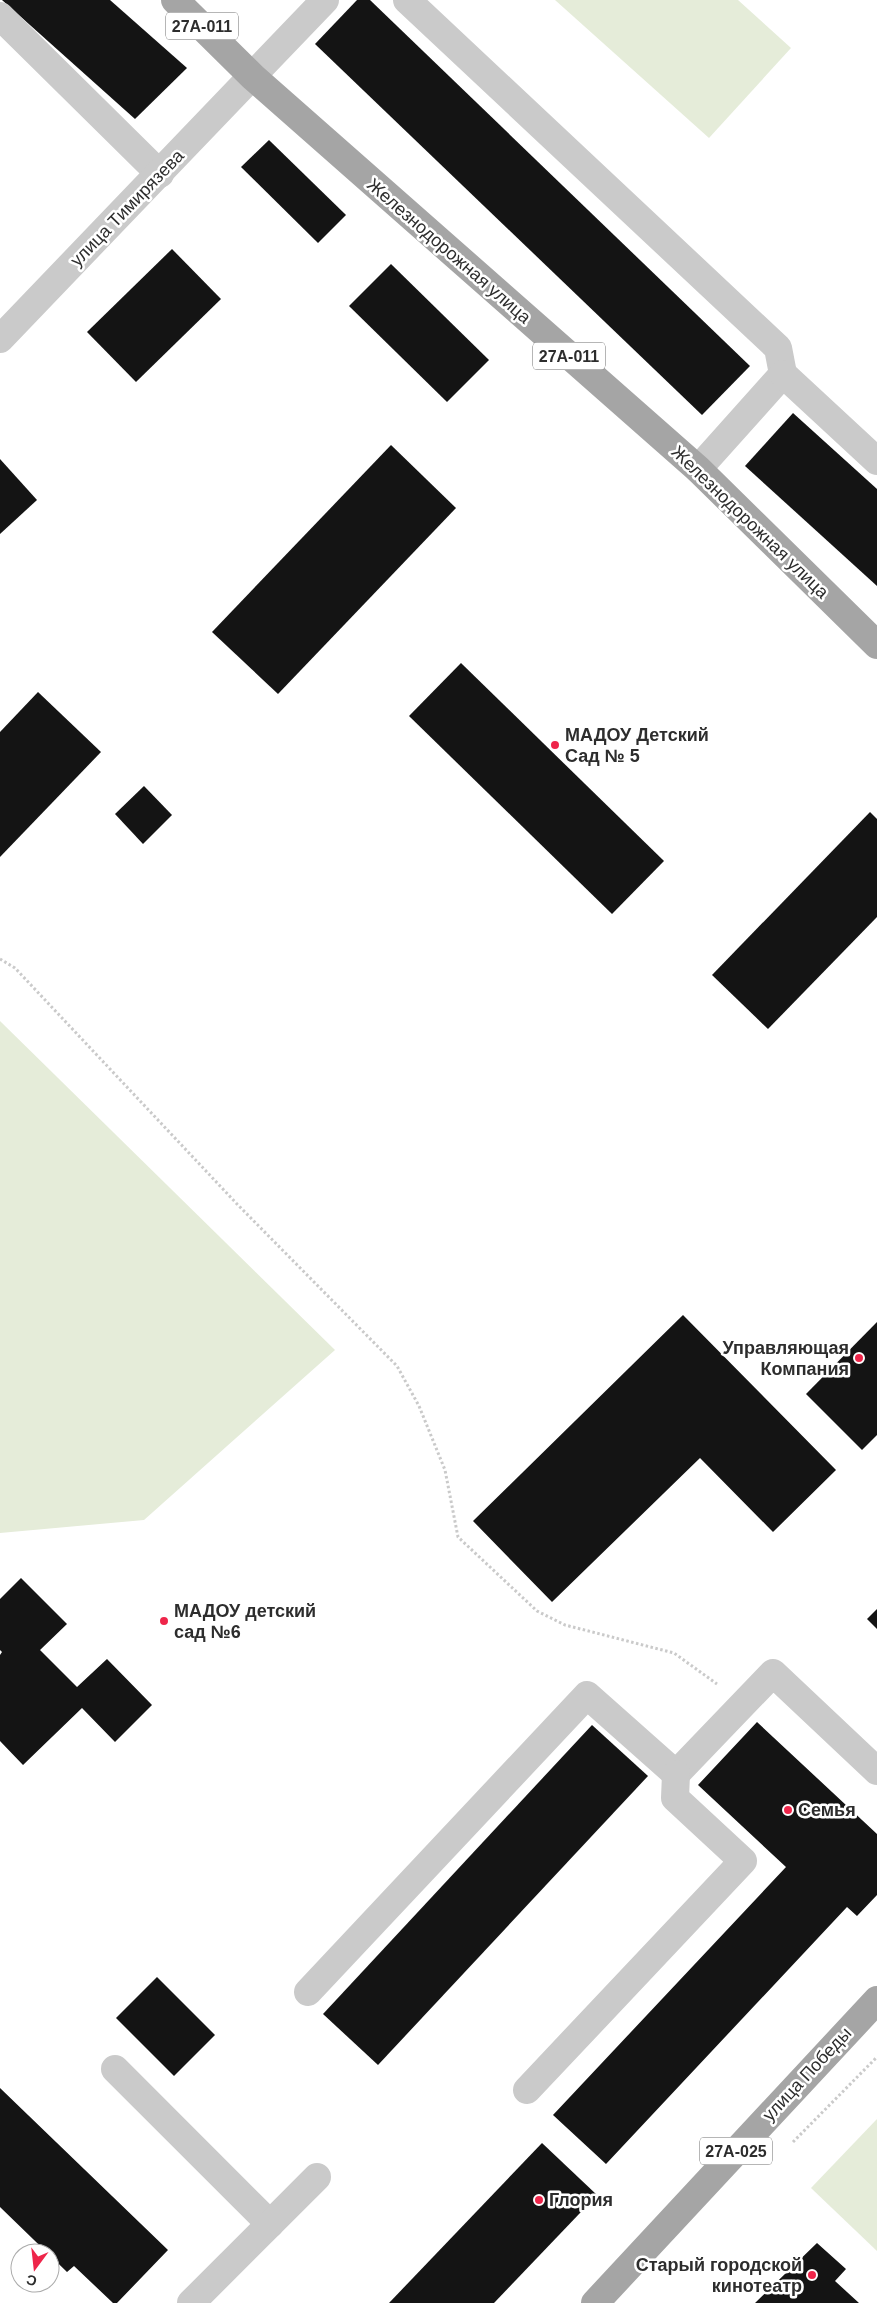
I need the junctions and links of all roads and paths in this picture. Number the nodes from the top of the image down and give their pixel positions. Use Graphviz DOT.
graph roads {
  1 [pos="175,0"];
  2 [pos="325,0"];
  3 [pos="407,0"];
  4 [pos="0,16"];
  5 [pos="253,77"];
  6 [pos="160,174"];
  7 [pos="0,339"];
  8 [pos="783,374"];
  9 [pos="877,461"];
  10 [pos="698,469"];
  11 [pos="877,645"];
  12 [pos="0,959"];
  13 [pos="744,1704"];
  14 [pos="877,1771"];
  15 [pos="676,1774"];
  16 [pos="308,1992"];
  17 [pos="877,2000"];
  18 [pos="115,2069"];
  19 [pos="527,2090"];
  20 [pos="317,2177"];
  21 [pos="270,2224"];
  22 [pos="191,2303"];
  23 [pos="595,2303"];
  1 -- 5 [label="main road, Железнодорожная улица / 27А-011"];
  2 -- 5 [label="street, улица Тимирязева"];
  3 -- 8 [label="street"];
  4 -- 6 [label="street"];
  5 -- 6 [label="street, улица Тимирязева"];
  5 -- 10 [label="main road, Железнодорожная улица / 27А-011"];
  6 -- 7 [label="street, улица Тимирязева"];
  8 -- 9 [label="street"];
  8 -- 10 [label="street"];
  10 -- 11 [label="main road, Железнодорожная улица / 27А-011"];
  12 -- 13 [label="path"];
  13 -- 14 [label="street"];
  13 -- 15 [label="street"];
  15 -- 16 [label="street"];
  15 -- 19 [label="street"];
  17 -- 23 [label="main road, улица Победы / 27А-025"];
  18 -- 21 [label="street"];
  20 -- 21 [label="street"];
  21 -- 22 [label="street"];
}
